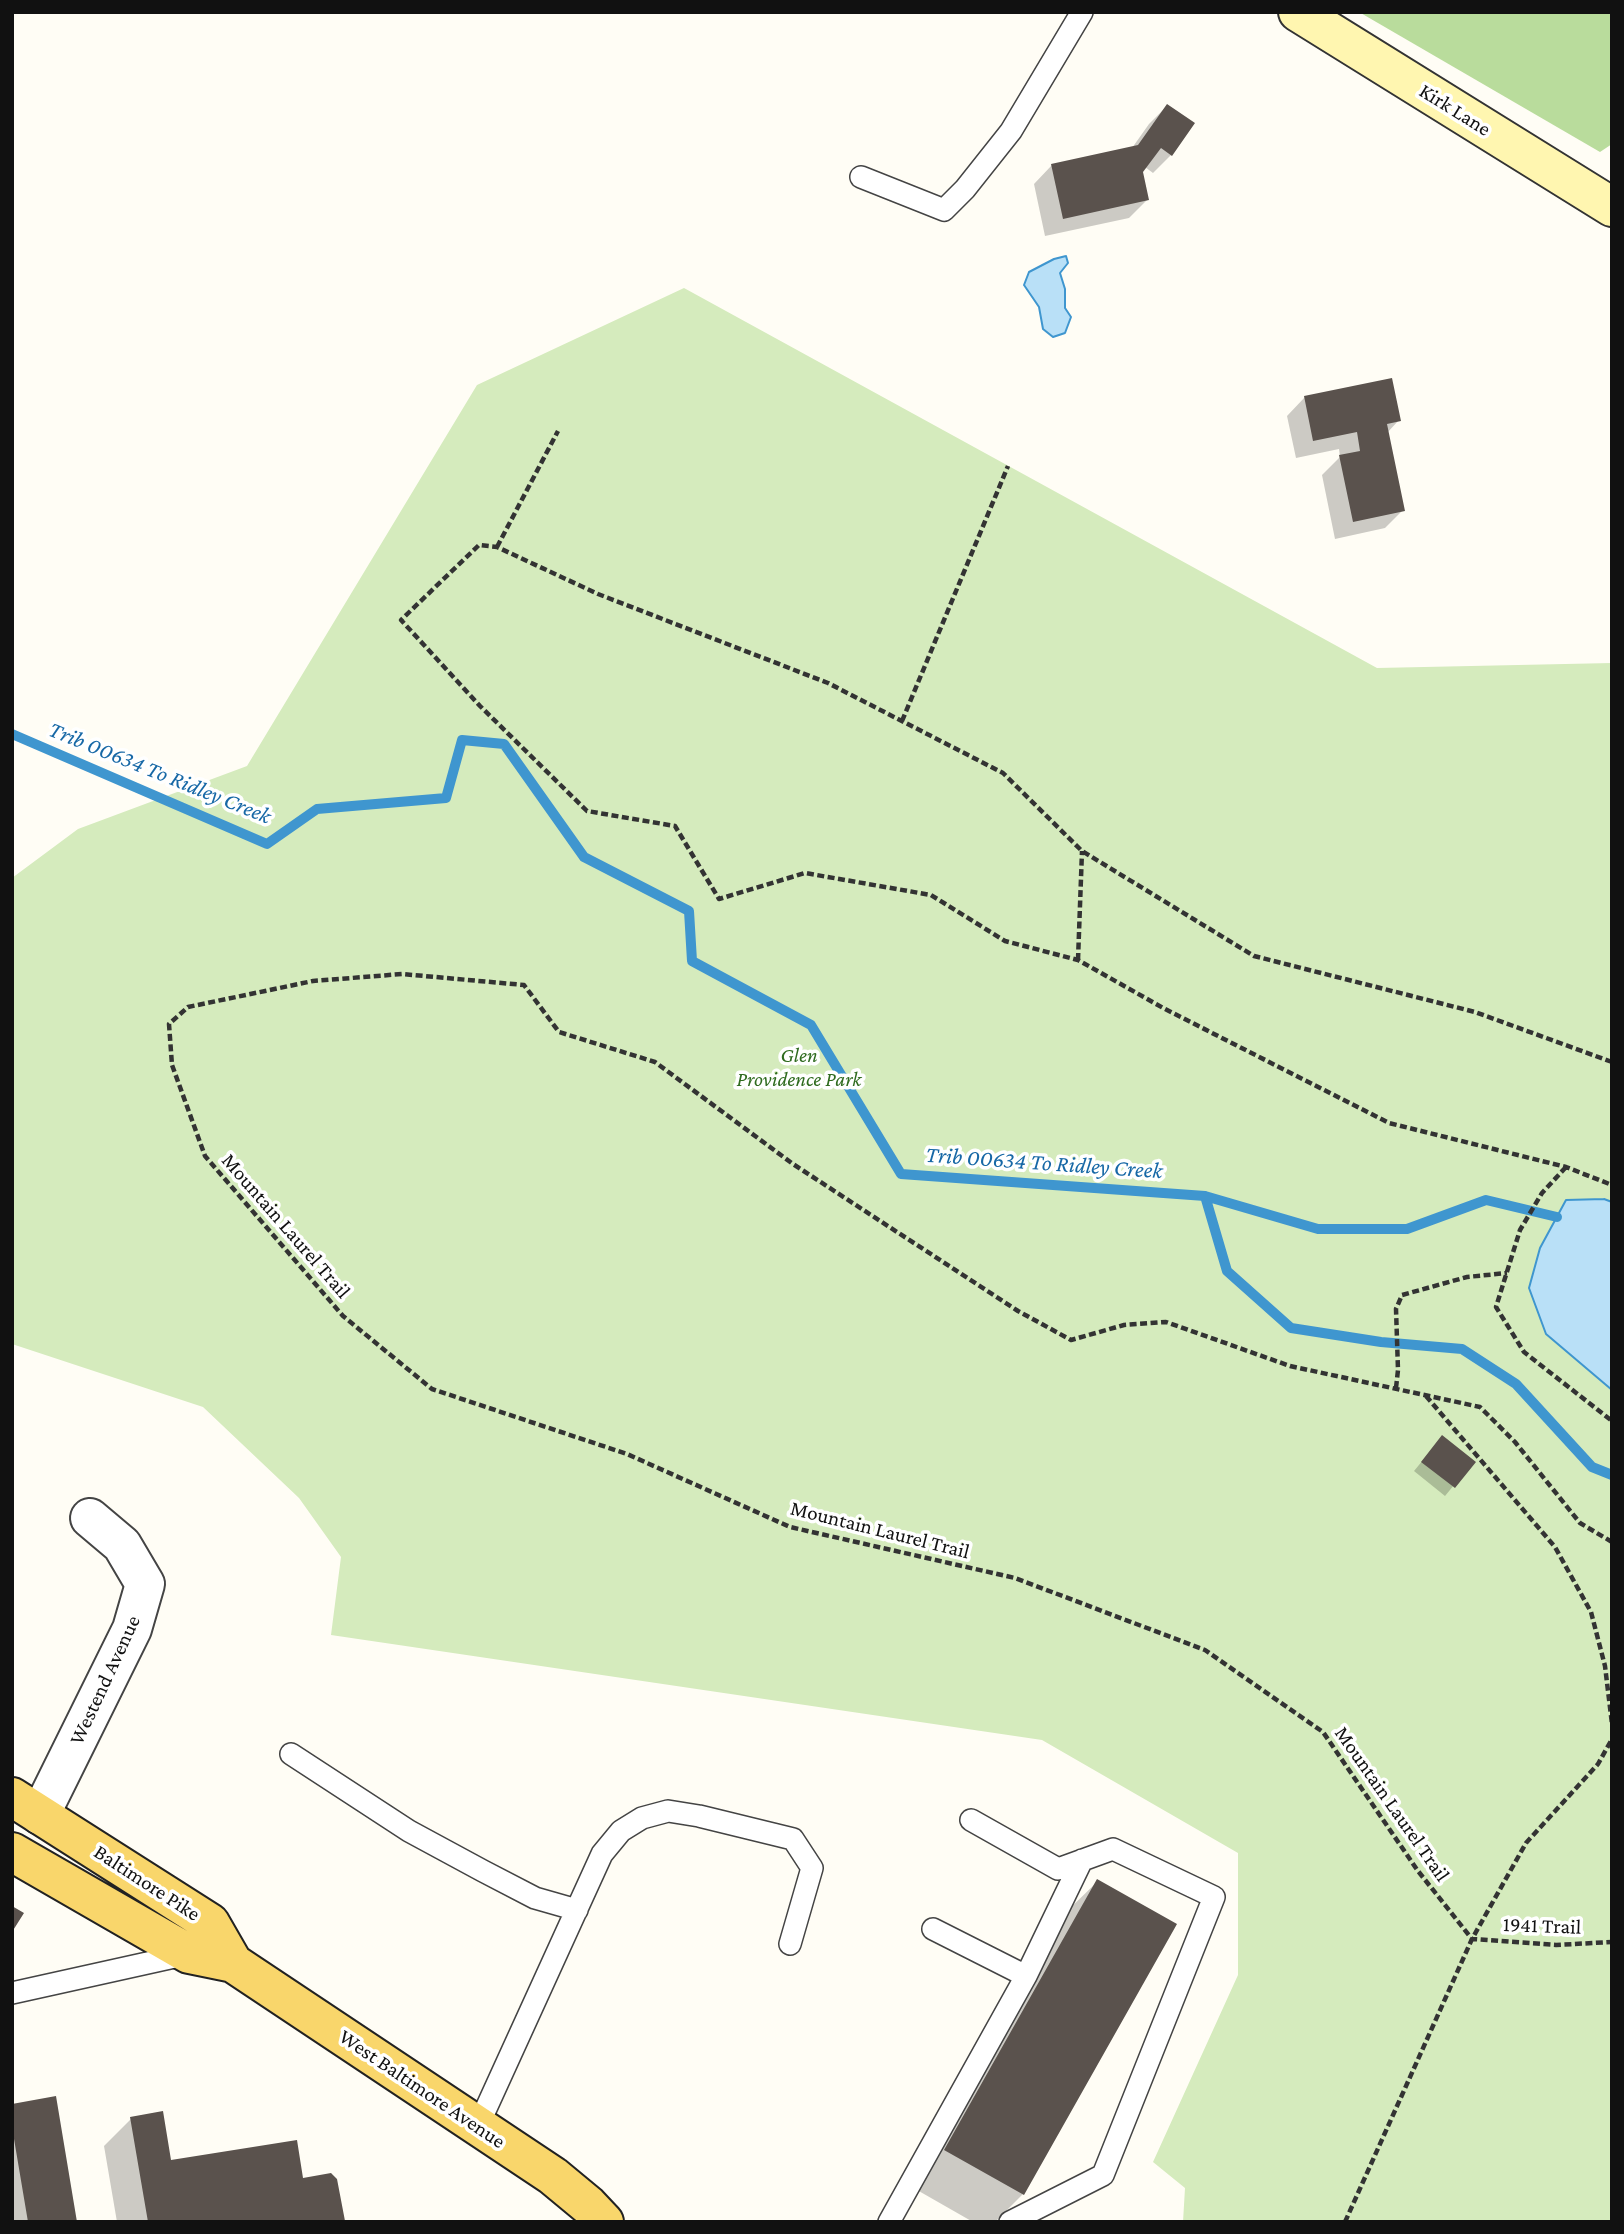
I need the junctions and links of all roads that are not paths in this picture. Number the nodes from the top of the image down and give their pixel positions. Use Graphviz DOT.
graph roads {
  1 [pos="1082,12"];
  2 [pos="1298,12"];
  3 [pos="861,177"];
  4 [pos="1612,207"];
  5 [pos="90,1518"];
  6 [pos="291,1754"];
  7 [pos="26,1806"];
  8 [pos="971,1820"];
  9 [pos="12,1852"];
  10 [pos="1082,1860"];
  11 [pos="577,1910"];
  12 [pos="933,1929"];
  13 [pos="790,1944"];
  14 [pos="189,1954"];
  15 [pos="233,1963"];
  16 [pos="1026,1976"];
  17 [pos="12,1993"];
  18 [pos="478,2126"];
  19 [pos="604,2222"];
  20 [pos="889,2222"];
  21 [pos="1010,2222"];
  1 -- 3 [label="lane"];
  2 -- 4 [label="street, Kirk Lane"];
  5 -- 7 [label="street, Westend Avenue"];
  6 -- 11 [label="lane"];
  7 -- 15 [label="main road, Baltimore Pike"];
  8 -- 10 [label="lane"];
  9 -- 14 [label="main road, Baltimore Pike"];
  10 -- 16 [label="lane"];
  10 -- 21 [label="lane"];
  11 -- 13 [label="lane"];
  11 -- 18 [label="lane"];
  12 -- 16 [label="lane"];
  14 -- 15 [label="main road, Baltimore Pike"];
  14 -- 17 [label="lane"];
  15 -- 18 [label="main road, West Baltimore Avenue"];
  16 -- 20 [label="lane"];
  18 -- 19 [label="main road, West Baltimore Avenue"];
}
